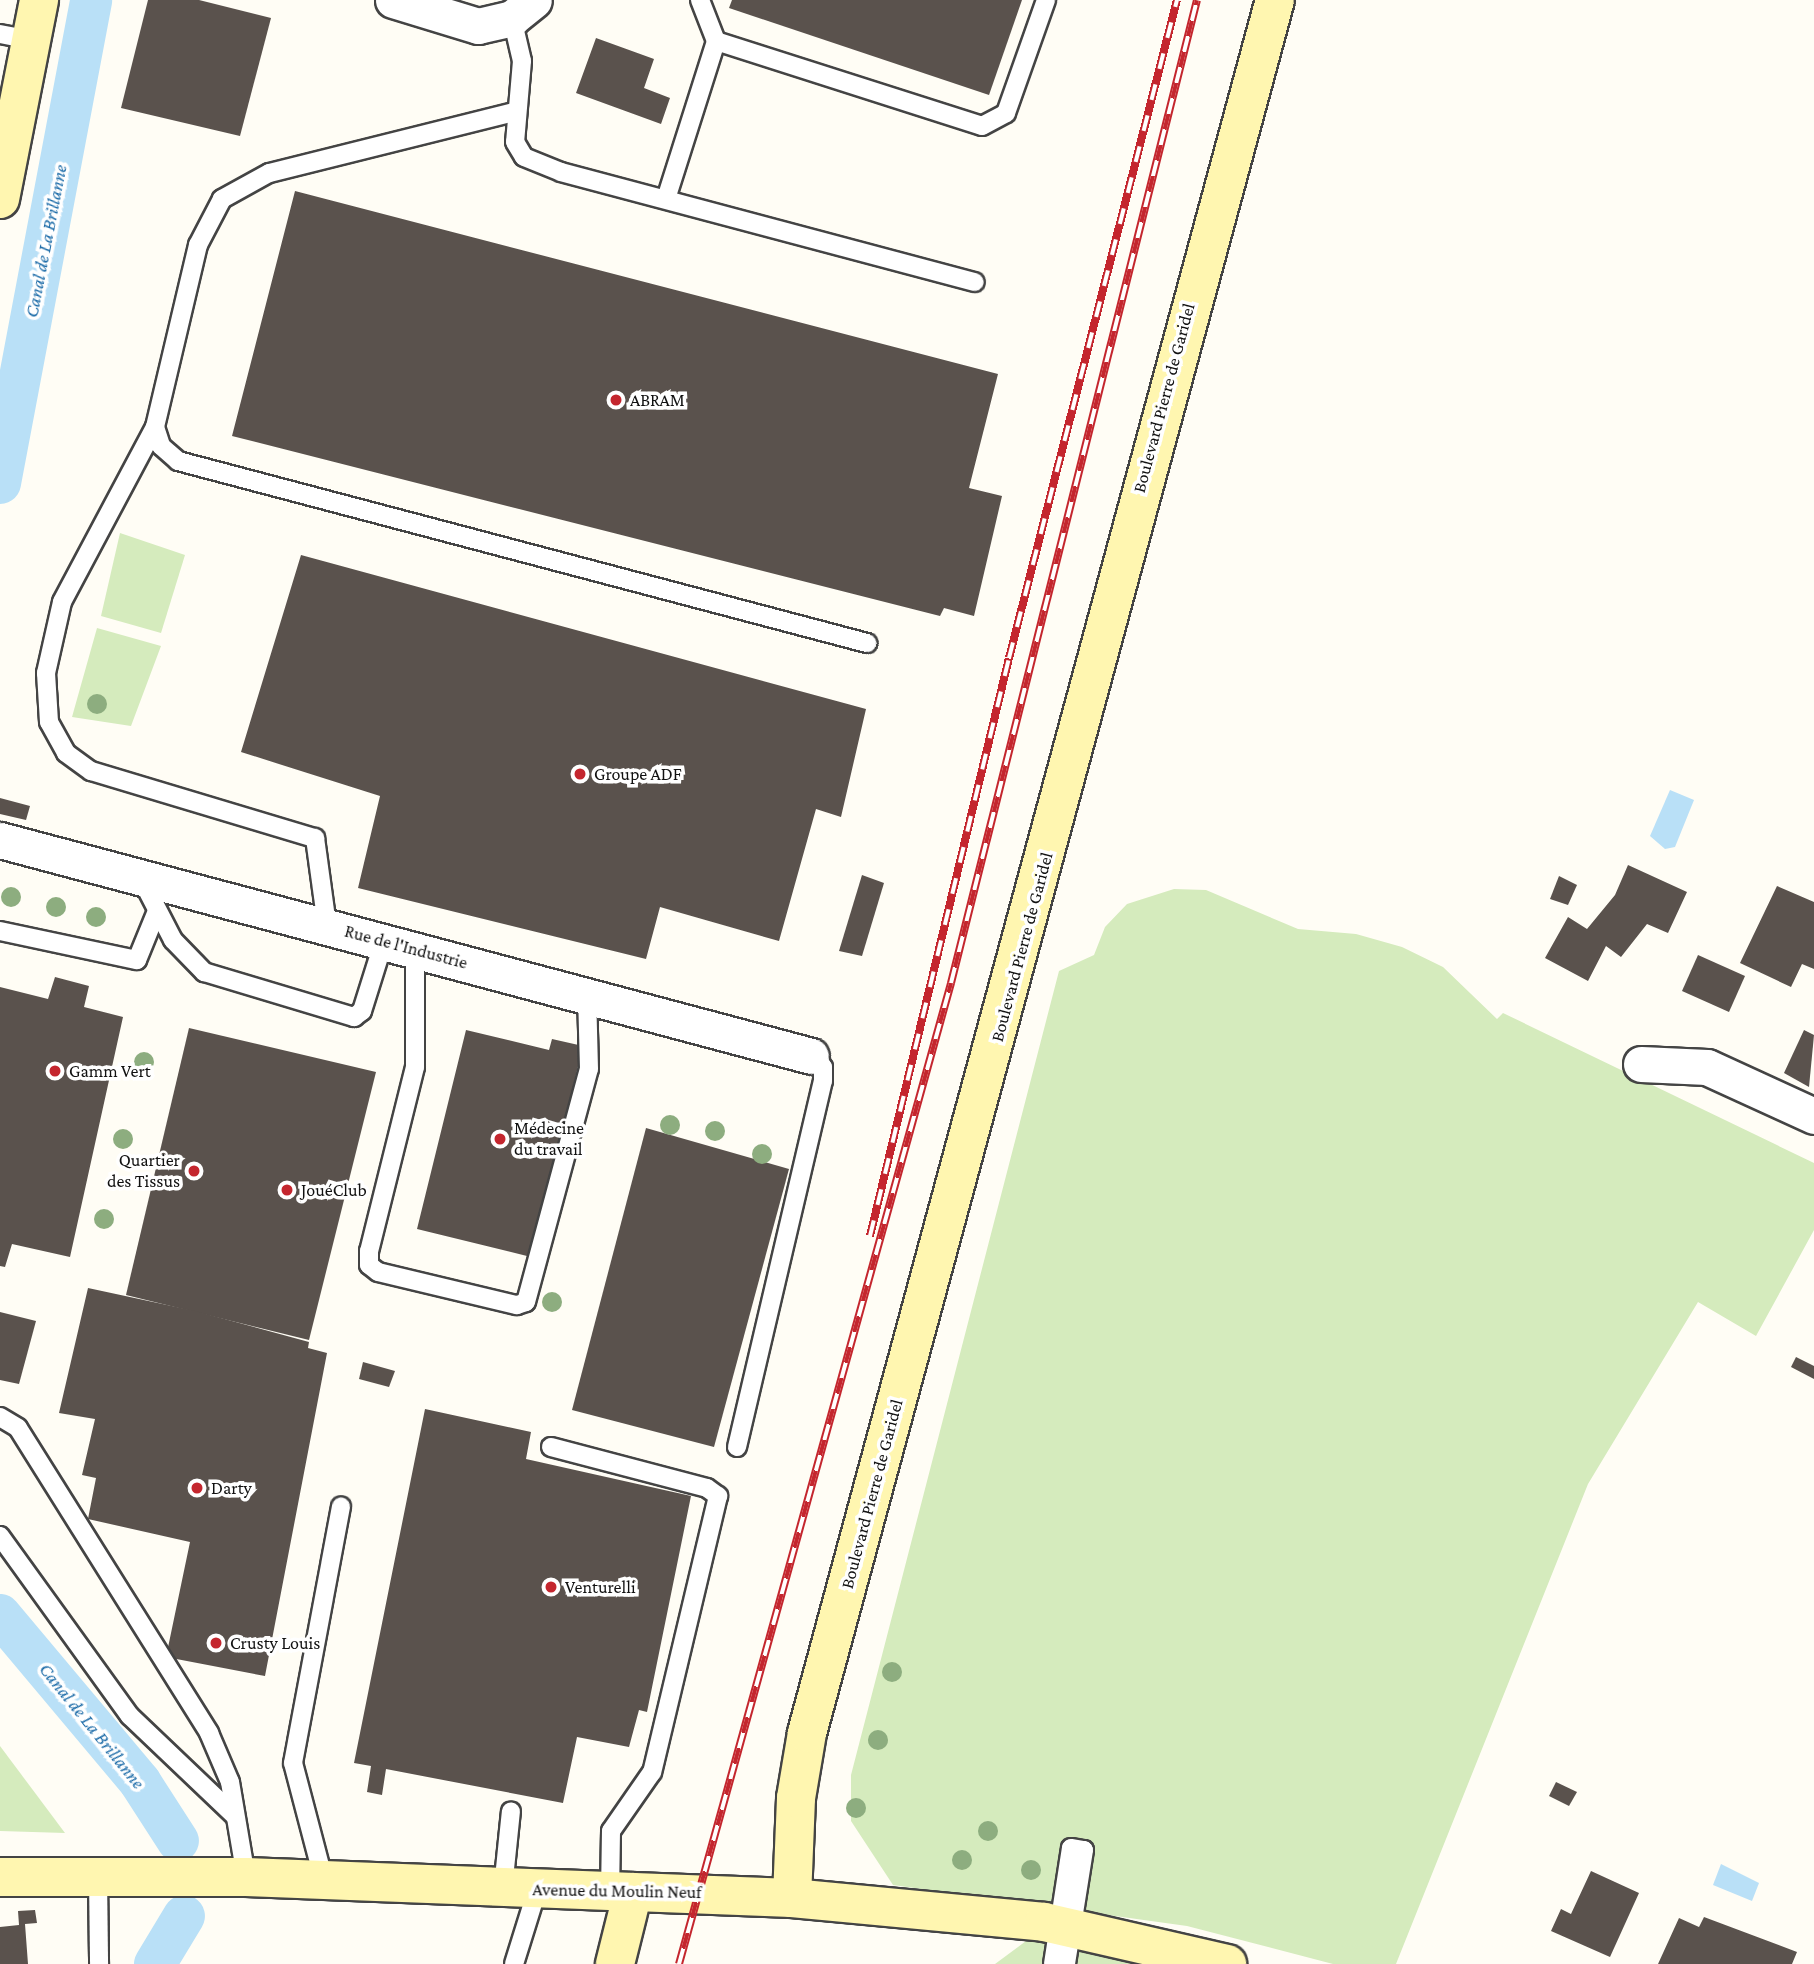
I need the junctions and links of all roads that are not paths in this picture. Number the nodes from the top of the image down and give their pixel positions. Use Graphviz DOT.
graph roads {
  1 [pos="39,0"];
  2 [pos="393,0"];
  3 [pos="700,0"];
  4 [pos="1046,0"];
  5 [pos="1275,0"];
  6 [pos="523,9"];
  7 [pos="15,37"];
  8 [pos="716,41"];
  9 [pos="514,112"];
  10 [pos="666,199"];
  11 [pos="0,200"];
  12 [pos="975,282"];
  13 [pos="155,427"];
  14 [pos="867,643"];
  15 [pos="0,840"];
  16 [pos="141,878"];
  17 [pos="157,911"];
  18 [pos="327,926"];
  19 [pos="0,931"];
  20 [pos="399,945"];
  21 [pos="587,994"];
  22 [pos="811,1056"];
  23 [pos="1641,1064"];
  24 [pos="1814,1116"];
  25 [pos="0,1417"];
  26 [pos="551,1447"];
  27 [pos="737,1447"];
  28 [pos="341,1506"];
  29 [pos="0,1536"];
  30 [pos="511,1811"];
  31 [pos="235,1816"];
  32 [pos="0,1877"];
  33 [pos="98,1877"];
  34 [pos="229,1877"];
  35 [pos="324,1881"];
  36 [pos="520,1889"];
  37 [pos="622,1892"];
  38 [pos="792,1898"];
  39 [pos="1065,1926"];
  40 [pos="99,1964"];
  41 [pos="514,1964"];
  42 [pos="615,1964"];
  43 [pos="1053,1964"];
  44 [pos="1066,1964"];
  45 [pos="1227,1964"];
  1 -- 7 [label="street"];
  2 -- 6 [label="street"];
  3 -- 8 [label="lane"];
  4 -- 8 [label="lane"];
  5 -- 38 [label="street, Boulevard Pierre de Garidel"];
  6 -- 9 [label="lane"];
  7 -- 11 [label="street"];
  8 -- 10 [label="lane"];
  9 -- 10 [label="lane"];
  9 -- 13 [label="lane"];
  10 -- 12 [label="lane"];
  13 -- 14 [label="lane"];
  13 -- 18 [label="lane"];
  15 -- 16 [label="street, Rue de l'Industrie"];
  16 -- 17 [label="lane"];
  16 -- 18 [label="street, Rue de l'Industrie"];
  17 -- 19 [label="lane"];
  17 -- 20 [label="lane"];
  18 -- 20 [label="street, Rue de l'Industrie"];
  20 -- 21 [label="street, Rue de l'Industrie"];
  20 -- 21 [label="lane"];
  21 -- 22 [label="street, Rue de l'Industrie"];
  22 -- 27 [label="lane"];
  23 -- 24 [label="street"];
  25 -- 31 [label="lane"];
  26 -- 37 [label="lane"];
  28 -- 35 [label="lane"];
  29 -- 31 [label="lane"];
  30 -- 36 [label="lane"];
  31 -- 34 [label="lane"];
  32 -- 33 [label="street, Avenue du Moulin Neuf"];
  33 -- 34 [label="street, Avenue du Moulin Neuf"];
  33 -- 40 [label="lane"];
  34 -- 35 [label="street, Avenue du Moulin Neuf"];
  35 -- 36 [label="street, Avenue du Moulin Neuf"];
  36 -- 37 [label="street, Avenue du Moulin Neuf"];
  36 -- 41 [label="lane"];
  37 -- 38 [label="street, Avenue du Moulin Neuf"];
  37 -- 42 [label="street"];
  38 -- 39 [label="street, Avenue du Moulin Neuf"];
  39 -- 43 [label="lane"];
  39 -- 44 [label="lane"];
  39 -- 45 [label="street, Avenue du Moulin Neuf"];
}
